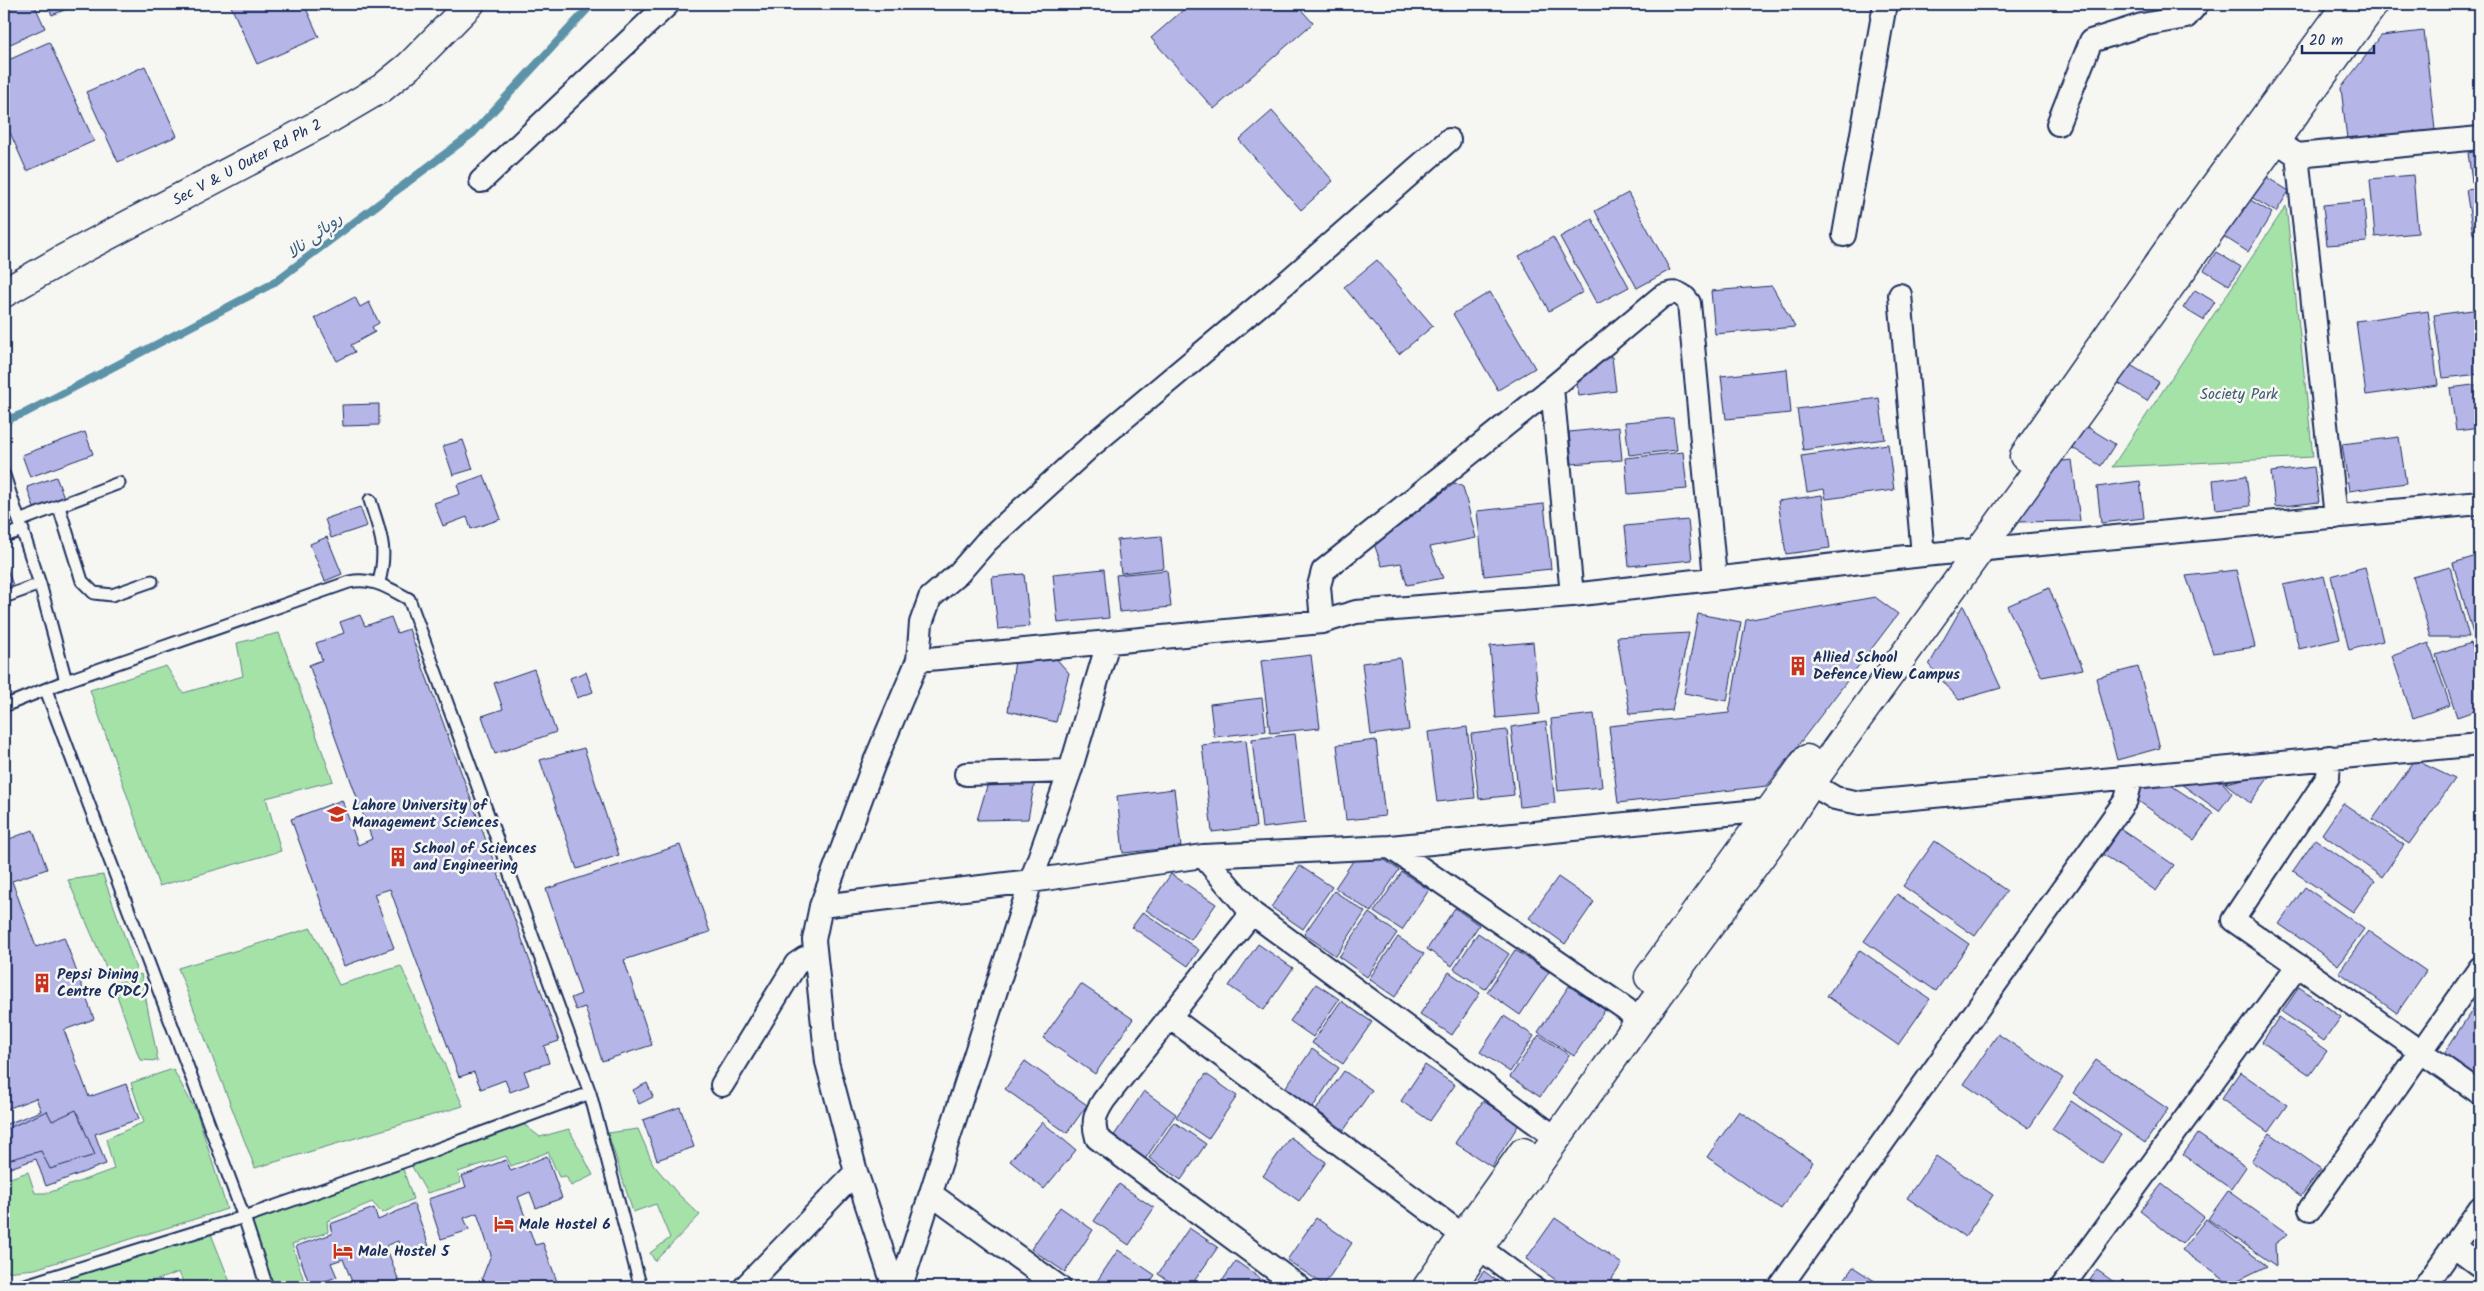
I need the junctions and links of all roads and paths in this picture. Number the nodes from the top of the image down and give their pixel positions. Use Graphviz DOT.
graph roads {
  1 [pos="470,4"];
  2 [pos="668,4"];
  3 [pos="1885,4"];
  4 [pos="2197,4"];
  5 [pos="2347,4"];
  6 [pos="2374,4"];
  7 [pos="2285,107"];
  8 [pos="2058,124"];
  9 [pos="2480,138"];
  10 [pos="1449,140"];
  11 [pos="2274,140"];
  12 [pos="2297,155"];
  13 [pos="481,181"];
  14 [pos="1844,235"];
  15 [pos="4,293"];
  16 [pos="1900,295"];
  17 [pos="1552,388"];
  18 [pos="4,474"];
  19 [pos="119,483"];
  20 [pos="370,500"];
  21 [pos="2480,502"];
  22 [pos="59,507"];
  23 [pos="2336,517"];
  24 [pos="21,525"];
  25 [pos="4,536"];
  26 [pos="1967,552"];
  27 [pos="1923,555"];
  28 [pos="1715,578"];
  29 [pos="152,581"];
  30 [pos="379,582"];
  31 [pos="40,584"];
  32 [pos="1572,595"];
  33 [pos="4,597"];
  34 [pos="1322,622"];
  35 [pos="1108,642"];
  36 [pos="918,660"];
  37 [pos="66,681"];
  38 [pos="46,690"];
  39 [pos="4,706"];
  40 [pos="2480,744"];
  41 [pos="2329,758"];
  42 [pos="1070,771"];
  43 [pos="966,774"];
  44 [pos="2127,778"];
  45 [pos="1803,780"];
  46 [pos="1777,816"];
  47 [pos="1390,847"];
  48 [pos="1203,856"];
  49 [pos="1031,881"];
  50 [pos="821,906"];
  51 [pos="1252,913"];
  52 [pos="814,958"];
  53 [pos="2298,965"];
  54 [pos="2480,968"];
  55 [pos="1632,1016"];
  56 [pos="1171,1018"];
  57 [pos="2421,1052"];
  58 [pos="722,1085"];
  59 [pos="590,1093"];
  60 [pos="2480,1093"];
  61 [pos="1549,1132"];
  62 [pos="856,1172"];
  63 [pos="931,1194"];
  64 [pos="2480,1208"];
  65 [pos="2310,1209"];
  66 [pos="244,1217"];
  67 [pos="1471,1242"];
  68 [pos="2453,1246"];
  69 [pos="2480,1266"];
  70 [pos="893,1283"];
  71 [pos="20,1287"];
  72 [pos="267,1287"];
  73 [pos="643,1287"];
  74 [pos="745,1287"];
  75 [pos="1060,1287"];
  76 [pos="1299,1287"];
  77 [pos="1426,1287"];
  78 [pos="1451,1287"];
  79 [pos="1532,1287"];
  80 [pos="1780,1287"];
  81 [pos="2062,1287"];
  82 [pos="2425,1287"];
  1 -- 15 [label="street, Sec V & U Outer Rd Ph 2"];
  2 -- 13 [label="street"];
  3 -- 14 [label="street"];
  4 -- 8 [label="street"];
  5 -- 7 [label="street"];
  6 -- 7 [label="street"];
  7 -- 11 [label="street"];
  7 -- 26 [label="street"];
  9 -- 12 [label="street"];
  10 -- 36 [label="street"];
  11 -- 12 [label="street"];
  11 -- 26 [label="street"];
  12 -- 23 [label="street"];
  16 -- 27 [label="street"];
  17 -- 28 [label="street"];
  17 -- 32 [label="street"];
  17 -- 34 [label="street"];
  18 -- 24 [label="lane"];
  19 -- 22 [label="lane"];
  20 -- 30 [label="lane"];
  21 -- 23 [label="street"];
  22 -- 24 [label="lane"];
  22 -- 29 [label="lane"];
  23 -- 26 [label="street"];
  24 -- 25 [label="lane"];
  24 -- 31 [label="lane"];
  26 -- 27 [label="street"];
  26 -- 45 [label="street"];
  27 -- 28 [label="street"];
  28 -- 32 [label="street"];
  30 -- 37 [label="lane"];
  30 -- 59 [label="lane"];
  31 -- 33 [label="lane"];
  31 -- 37 [label="lane"];
  32 -- 34 [label="street"];
  34 -- 35 [label="street"];
  35 -- 36 [label="street"];
  35 -- 42 [label="street"];
  36 -- 50 [label="street"];
  37 -- 38 [label="lane"];
  38 -- 39 [label="lane"];
  38 -- 66 [label="lane"];
  40 -- 41 [label="street"];
  41 -- 44 [label="street"];
  41 -- 53 [label="street"];
  42 -- 43 [label="street"];
  42 -- 49 [label="street"];
  44 -- 45 [label="street"];
  44 -- 80 [label="street"];
  45 -- 46 [label="street"];
  46 -- 47 [label="street"];
  46 -- 55 [label="street"];
  47 -- 48 [label="street"];
  47 -- 55 [label="street"];
  48 -- 49 [label="street"];
  48 -- 51 [label="street"];
  49 -- 50 [label="street"];
  49 -- 63 [label="street"];
  50 -- 52 [label="street"];
  51 -- 56 [label="street"];
  51 -- 61 [label="street"];
  52 -- 58 [label="street"];
  52 -- 62 [label="street"];
  53 -- 57 [label="street"];
  53 -- 81 [label="street"];
  54 -- 57 [label="street"];
  55 -- 61 [label="street"];
  56 -- 67 [label="street"];
  56 -- 76 [label="street"];
  57 -- 60 [label="street"];
  57 -- 65 [label="street"];
  59 -- 66 [label="lane"];
  59 -- 73 [label="lane"];
  61 -- 67 [label="street"];
  62 -- 70 [label="street"];
  62 -- 74 [label="street"];
  63 -- 70 [label="street"];
  63 -- 75 [label="street"];
  64 -- 68 [label="street"];
  66 -- 71 [label="lane"];
  66 -- 72 [label="lane"];
  67 -- 77 [label="street"];
  67 -- 78 [label="street"];
  67 -- 79 [label="street"];
  68 -- 69 [label="street"];
  68 -- 82 [label="street"];
}
